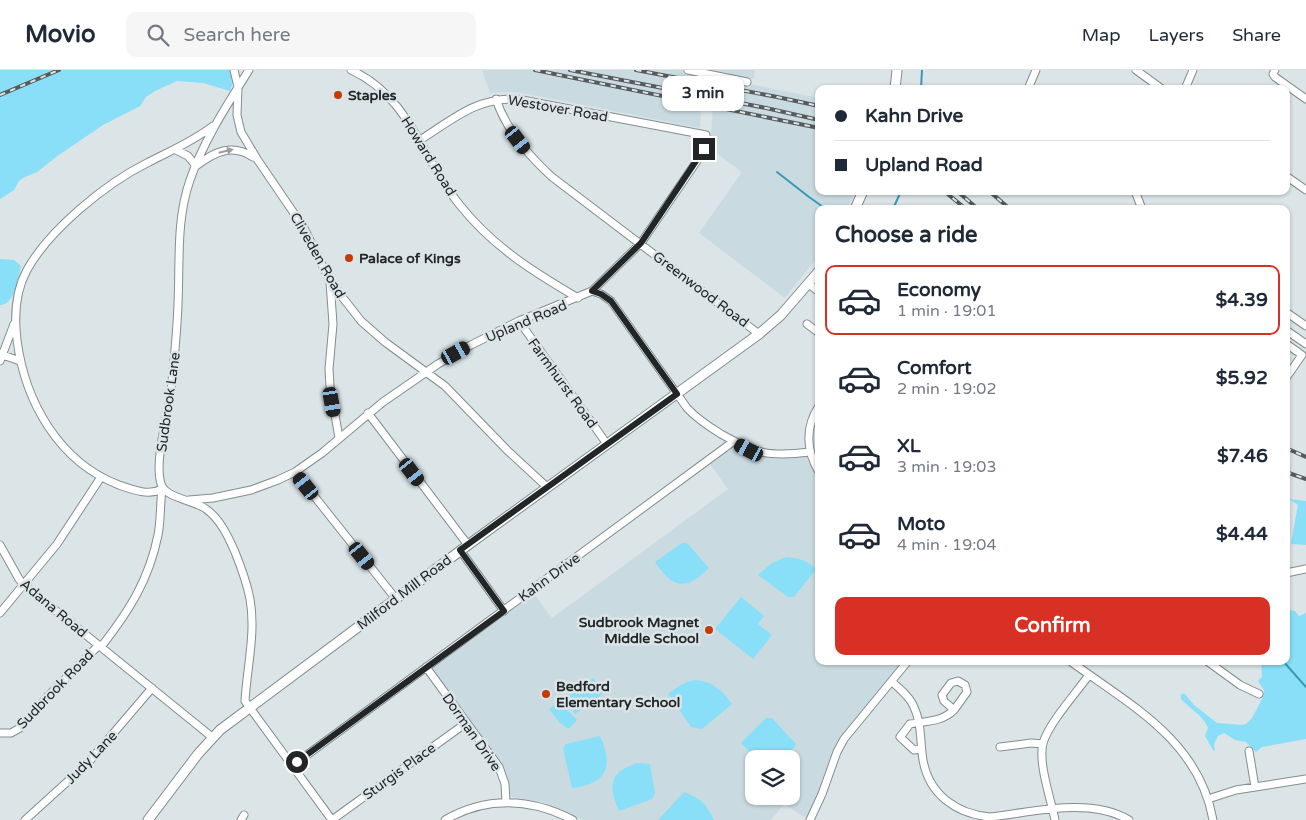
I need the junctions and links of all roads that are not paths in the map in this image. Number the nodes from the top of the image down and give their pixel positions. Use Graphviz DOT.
graph roads {
  1 [pos="234,70"];
  2 [pos="249,70"];
  3 [pos="351,70"];
  4 [pos="688,70"];
  5 [pos="897,70"];
  6 [pos="1036,70"];
  7 [pos="1136,70"];
  8 [pos="1193,70"];
  9 [pos="1275,70"];
  10 [pos="747,82"];
  11 [pos="895,85"];
  12 [pos="1030,85"];
  13 [pos="1157,85"];
  14 [pos="1187,85"];
  15 [pos="1286,85"];
  16 [pos="238,87"];
  17 [pos="1290,88"];
  18 [pos="496,99"];
  19 [pos="1306,99"];
  20 [pos="214,125"];
  21 [pos="706,135"];
  22 [pos="420,140"];
  23 [pos="176,150"];
  24 [pos="257,159"];
  25 [pos="196,166"];
  26 [pos="1290,179"];
  27 [pos="1306,190"];
  28 [pos="641,243"];
  29 [pos="815,276"];
  30 [pos="330,281"];
  31 [pos="808,284"];
  32 [pos="815,289"];
  33 [pos="592,291"];
  34 [pos="578,298"];
  35 [pos="1290,315"];
  36 [pos="16,318"];
  37 [pos="519,321"];
  38 [pos="807,324"];
  39 [pos="1306,326"];
  40 [pos="815,330"];
  41 [pos="1290,333"];
  42 [pos="759,334"];
  43 [pos="1294,336"];
  44 [pos="1290,342"];
  45 [pos="1306,344"];
  46 [pos="1290,348"];
  47 [pos="1,356"];
  48 [pos="20,361"];
  49 [pos="426,371"];
  50 [pos="1290,372"];
  51 [pos="677,394"];
  52 [pos="368,413"];
  53 [pos="815,414"];
  54 [pos="339,438"];
  55 [pos="734,441"];
  56 [pos="606,444"];
  57 [pos="810,452"];
  58 [pos="815,463"];
  59 [pos="295,472"];
  60 [pos="101,476"];
  61 [pos="547,487"];
  62 [pos="162,489"];
  63 [pos="213,498"];
  64 [pos="188,500"];
  65 [pos="209,512"];
  66 [pos="0,545"];
  67 [pos="464,548"];
  68 [pos="1306,569"];
  69 [pos="1290,571"];
  70 [pos="23,584"];
  71 [pos="396,598"];
  72 [pos="504,611"];
  73 [pos="0,613"];
  74 [pos="100,646"];
  75 [pos="905,665"];
  76 [pos="1075,665"];
  77 [pos="1212,665"];
  78 [pos="426,667"];
  79 [pos="1089,675"];
  80 [pos="892,682"];
  81 [pos="152,688"];
  82 [pos="1259,694"];
  83 [pos="249,708"];
  84 [pos="954,710"];
  85 [pos="918,722"];
  86 [pos="466,723"];
  87 [pos="0,733"];
  88 [pos="212,737"];
  89 [pos="1043,744"];
  90 [pos="1000,747"];
  91 [pos="922,749"];
  92 [pos="1249,751"];
  93 [pos="292,766"];
  94 [pos="1306,779"];
  95 [pos="1255,787"];
  96 [pos="1208,799"];
  97 [pos="506,802"];
  98 [pos="1053,810"];
  99 [pos="25,820"];
  100 [pos="148,820"];
  101 [pos="332,820"];
  102 [pos="445,820"];
  103 [pos="573,820"];
  104 [pos="810,820"];
  105 [pos="1055,820"];
  106 [pos="1129,820"];
  107 [pos="1213,820"];
  1 -- 16 [label="street, Cliveden Road"];
  2 -- 16 [label="street, Sudbrook Lane"];
  3 -- 22 [label="street, Howard Road"];
  4 -- 10 [label="street"];
  5 -- 11 [label="main road"];
  6 -- 12 [label="street"];
  7 -- 13 [label="street"];
  8 -- 14 [label="street"];
  9 -- 15 [label="street"];
  16 -- 20 [label="street, Sudbrook Lane"];
  16 -- 24 [label="street, Cliveden Road"];
  17 -- 19 [label="street"];
  18 -- 21 [label="street, Westover Road"];
  18 -- 22 [label="street, Westover Road"];
  18 -- 28 [label="street, Greenwood Road"];
  20 -- 23 [label="street"];
  20 -- 25 [label="street, Sudbrook Lane"];
  21 -- 28 [label="street, Upland Road"];
  22 -- 34 [label="street, Howard Road"];
  23 -- 25 [label="street"];
  23 -- 36 [label="street"];
  25 -- 24 [label="street, one-way"];
  24 -- 30 [label="street, Cliveden Road"];
  25 -- 62 [label="street, Sudbrook Lane"];
  26 -- 27 [label="street"];
  28 -- 33 [label="street, Upland Road"];
  28 -- 42 [label="street, Greenwood Road"];
  29 -- 31 [label="main road, Milford Mill Road"];
  30 -- 49 [label="street, Cliveden Road"];
  30 -- 54 [label="street"];
  31 -- 32 [label="street"];
  31 -- 42 [label="main road, Milford Mill Road"];
  33 -- 34 [label="street, Upland Road"];
  33 -- 51 [label="street"];
  34 -- 37 [label="street, Upland Road"];
  35 -- 39 [label="street"];
  36 -- 47 [label="street"];
  36 -- 48 [label="street"];
  37 -- 49 [label="street, Upland Road"];
  37 -- 56 [label="street, Farmhurst Road"];
  38 -- 40 [label="street"];
  41 -- 43 [label="street"];
  42 -- 51 [label="main road, Milford Mill Road"];
  43 -- 44 [label="street"];
  43 -- 45 [label="street"];
  46 -- 50 [label="street"];
  47 -- 48 [label="street"];
  48 -- 60 [label="street"];
  49 -- 52 [label="street, Upland Road"];
  49 -- 61 [label="street, Cliveden Road"];
  51 -- 55 [label="street"];
  51 -- 56 [label="main road, Milford Mill Road"];
  52 -- 54 [label="street, Upland Road"];
  52 -- 67 [label="street"];
  53 -- 57 [label="street"];
  54 -- 59 [label="street, Upland Road"];
  55 -- 57 [label="street"];
  55 -- 72 [label="street, Kahn Drive"];
  56 -- 61 [label="main road, Milford Mill Road"];
  57 -- 58 [label="street"];
  59 -- 63 [label="street, Upland Road"];
  59 -- 71 [label="street"];
  60 -- 62 [label="street"];
  60 -- 70 [label="street"];
  61 -- 67 [label="main road, Milford Mill Road"];
  62 -- 64 [label="street"];
  62 -- 74 [label="street, Sudbrook Road"];
  63 -- 64 [label="street, Upland Road"];
  63 -- 65 [label="street"];
  64 -- 65 [label="street"];
  65 -- 83 [label="street"];
  66 -- 70 [label="street, Adana Road"];
  67 -- 71 [label="main road, Milford Mill Road"];
  67 -- 72 [label="street"];
  68 -- 69 [label="street"];
  70 -- 73 [label="street"];
  70 -- 74 [label="street, Adana Road"];
  71 -- 83 [label="main road, Milford Mill Road"];
  72 -- 78 [label="street, Kahn Drive"];
  74 -- 81 [label="street, Adana Road"];
  74 -- 87 [label="street, Sudbrook Road"];
  75 -- 80 [label="street"];
  76 -- 79 [label="street"];
  77 -- 82 [label="street"];
  78 -- 86 [label="street, Dorman Drive"];
  78 -- 93 [label="street, Kahn Drive"];
  79 -- 89 [label="street"];
  79 -- 96 [label="street"];
  80 -- 85 [label="street"];
  80 -- 104 [label="street"];
  81 -- 88 [label="street, Adana Road"];
  81 -- 99 [label="street, Judy Lane"];
  83 -- 88 [label="main road, Milford Mill Road"];
  83 -- 93 [label="street"];
  84 -- 85 [label="street"];
  85 -- 91 [label="street"];
  85 -- 91 [label="street"];
  86 -- 97 [label="street, Dorman Drive"];
  86 -- 101 [label="street, Sturgis Place"];
  88 -- 100 [label="main road, Milford Mill Road"];
  89 -- 90 [label="street"];
  89 -- 98 [label="street"];
  91 -- 98 [label="street"];
  92 -- 95 [label="street"];
  93 -- 101 [label="street"];
  94 -- 95 [label="street"];
  95 -- 96 [label="street"];
  96 -- 107 [label="street"];
  97 -- 102 [label="street"];
  97 -- 103 [label="street"];
  98 -- 105 [label="street"];
  98 -- 106 [label="street"];
}
